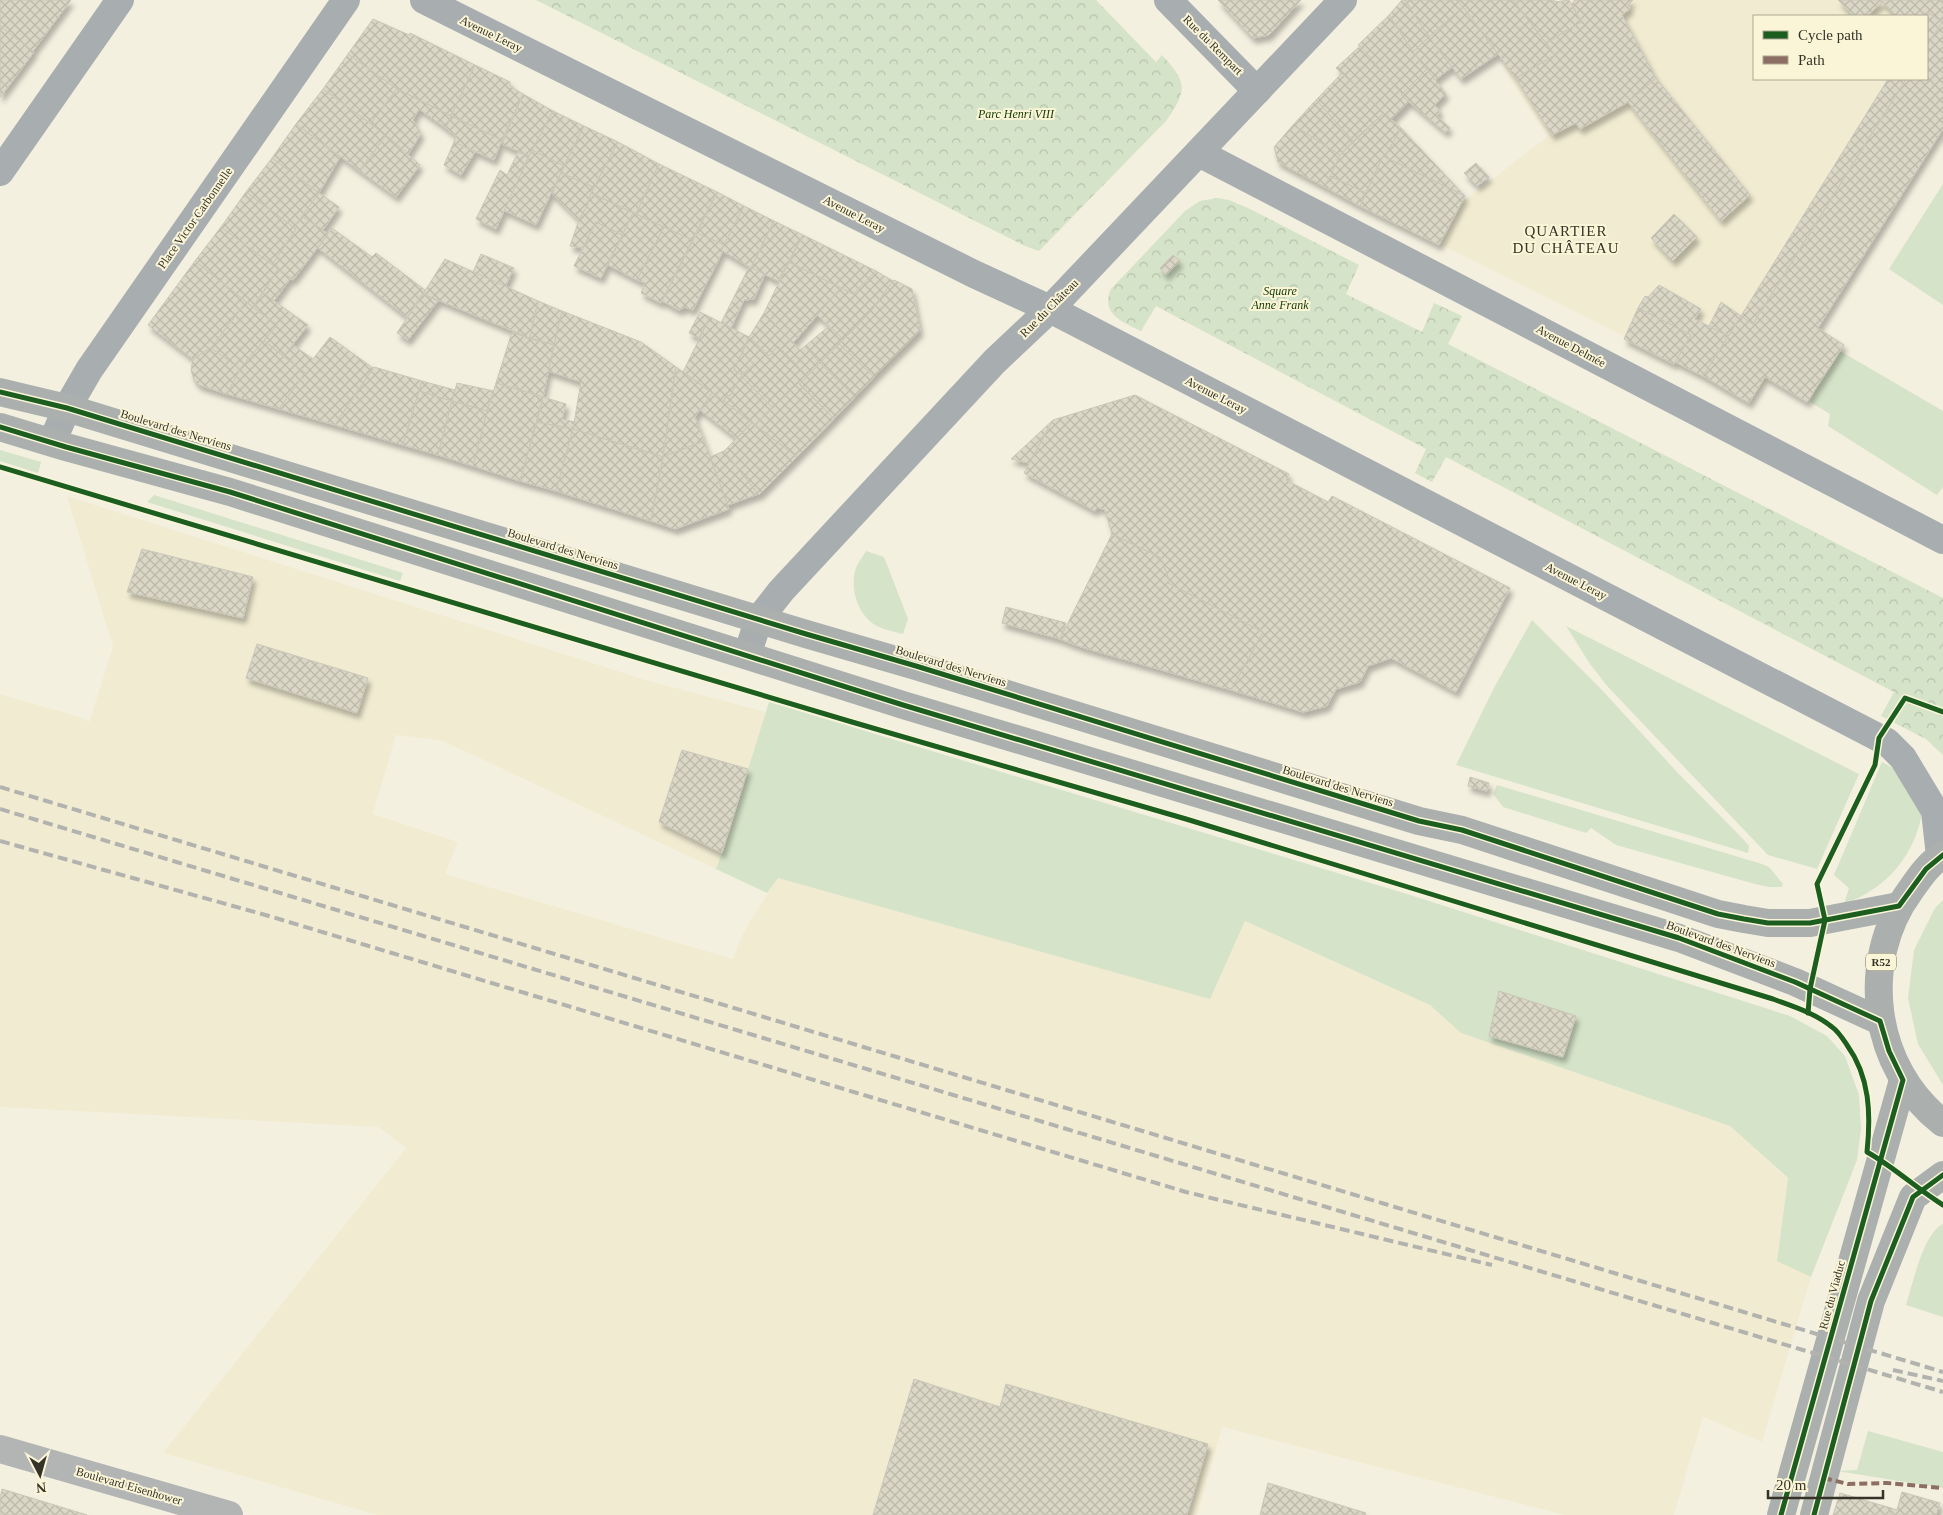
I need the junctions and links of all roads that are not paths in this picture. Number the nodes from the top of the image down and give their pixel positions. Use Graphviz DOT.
graph roads {
  1 [pos="120,0"];
  2 [pos="346,0"];
  3 [pos="424,0"];
  4 [pos="1168,0"];
  5 [pos="1343,0"];
  6 [pos="1257,91"];
  7 [pos="1199,152"];
  8 [pos="0,172"];
  9 [pos="1050,310"];
  10 [pos="0,392"];
  11 [pos="67,408"];
  12 [pos="0,426"];
  13 [pos="52,442"];
  14 [pos="1943,540"];
  15 [pos="759,619"];
  16 [pos="746,655"];
  17 [pos="1941,856"];
  18 [pos="1899,906"];
  19 [pos="1880,1021"];
  20 [pos="1903,1080"];
  21 [pos="1943,1123"];
  22 [pos="1943,1175"];
  23 [pos="0,1449"];
  24 [pos="217,1513"];
  25 [pos="1781,1515"];
  26 [pos="1814,1515"];
  1 -- 8 [label="street"];
  2 -- 11 [label="street, Place Victor Carbonnelle"];
  3 -- 9 [label="street, Avenue Leray"];
  4 -- 6 [label="street, Rue du Rempart"];
  5 -- 6 [label="street, Rue du Château"];
  6 -- 7 [label="street, Rue du Château"];
  7 -- 9 [label="street, Rue du Château"];
  7 -- 14 [label="street, Avenue Delmée"];
  9 -- 15 [label="street, Rue du Château"];
  9 -- 17 [label="street, Avenue Leray"];
  10 -- 11 [label="main road, Boulevard des Nerviens"];
  11 -- 13 [label="street, Place Victor Carbonnelle"];
  11 -- 15 [label="main road, Boulevard des Nerviens"];
  12 -- 13 [label="main road, Boulevard des Nerviens"];
  13 -- 16 [label="main road, Boulevard des Nerviens"];
  15 -- 16 [label="street, Rue du Château"];
  15 -- 18 [label="main road, Boulevard des Nerviens"];
  16 -- 19 [label="main road, Boulevard des Nerviens"];
  17 -- 18 [label="main road, R52"];
  18 -- 19 [label="main road, R52"];
  19 -- 20 [label="main road, R52"];
  20 -- 21 [label="main road, R52"];
  20 -- 25 [label="main road, Rue du Viaduc"];
  22 -- 26 [label="main road"];
  23 -- 24 [label="street, Boulevard Eisenhower"];
}
